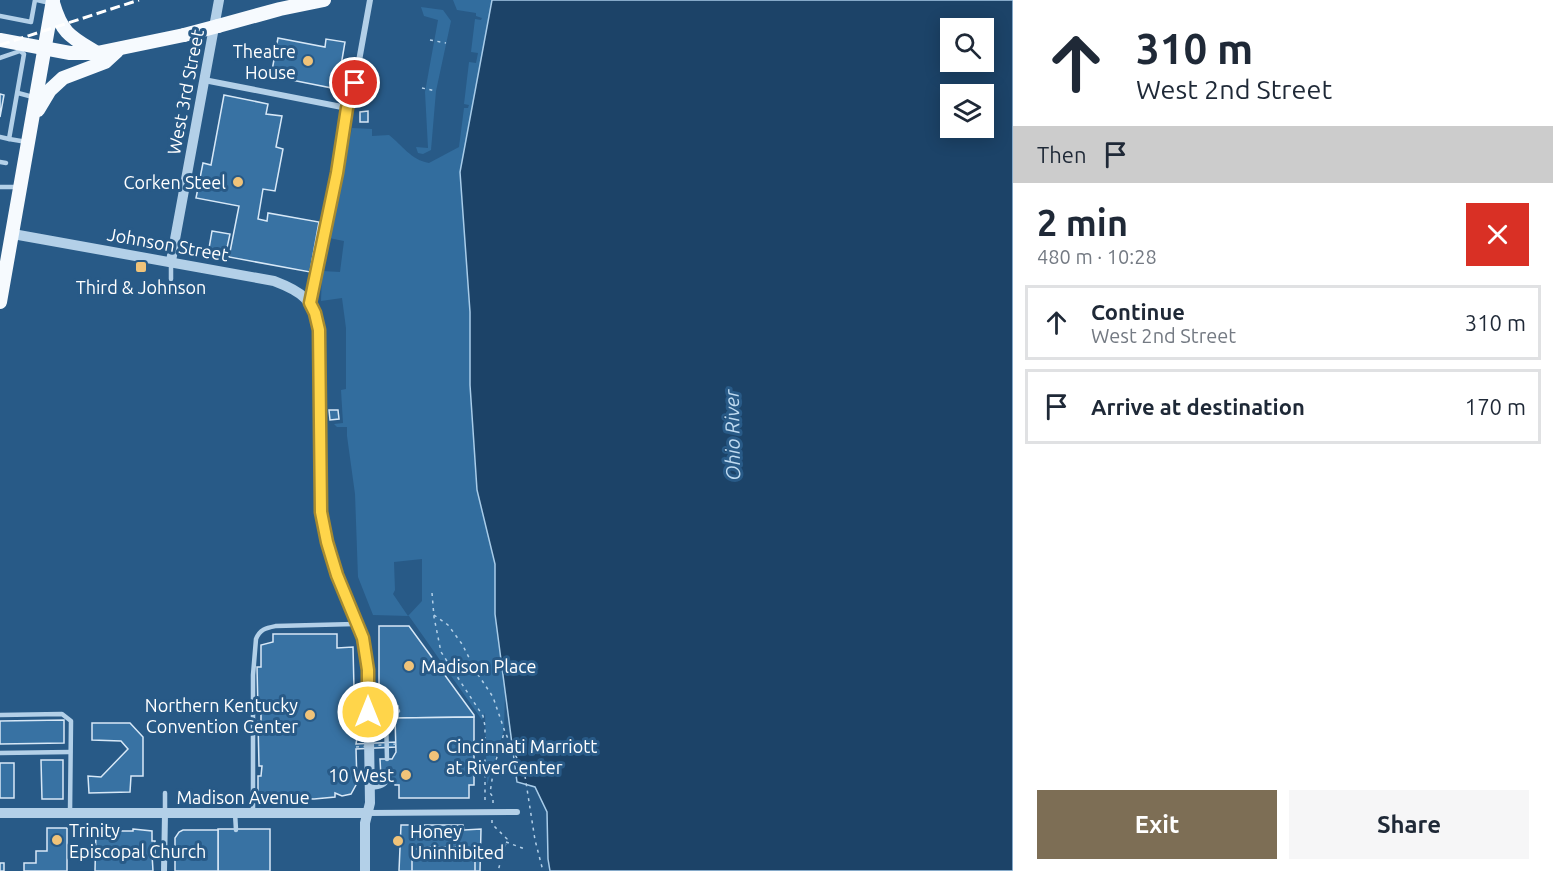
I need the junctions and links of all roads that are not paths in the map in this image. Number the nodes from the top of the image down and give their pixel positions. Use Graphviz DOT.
graph roads {
  1 [pos="36,0"];
  2 [pos="219,0"];
  3 [pos="324,0"];
  4 [pos="370,0"];
  5 [pos="53,2"];
  6 [pos="0,16"];
  7 [pos="0,40"];
  8 [pos="44,48"];
  9 [pos="117,51"];
  10 [pos="97,53"];
  11 [pos="0,57"];
  12 [pos="204,80"];
  13 [pos="18,93"];
  14 [pos="36,98"];
  15 [pos="347,108"];
  16 [pos="32,120"];
  17 [pos="0,137"];
  18 [pos="9,139"];
  19 [pos="29,142"];
  20 [pos="0,187"];
  21 [pos="21,187"];
  22 [pos="13,234"];
  23 [pos="171,261"];
  24 [pos="171,279"];
  25 [pos="0,302"];
  26 [pos="310,303"];
  27 [pos="358,624"];
  28 [pos="398,711"];
  29 [pos="368,712"];
  30 [pos="0,715"];
  31 [pos="386,716"];
  32 [pos="70,752"];
  33 [pos="0,753"];
  34 [pos="387,759"];
  35 [pos="387,777"];
  36 [pos="369,788"];
  37 [pos="165,793"];
  38 [pos="253,812"];
  39 [pos="517,812"];
  40 [pos="0,813"];
  41 [pos="70,813"];
  42 [pos="165,813"];
  43 [pos="234,813"];
  44 [pos="368,813"];
  45 [pos="236,830"];
  46 [pos="164,871"];
  47 [pos="365,871"];
  1 -- 5 [label="lane"];
  1 -- 6 [label="lane"];
  2 -- 12 [label="street, West 3rd Street"];
  3 -- 9 [label="main road, bridge"];
  4 -- 15 [label="street"];
  5 -- 8 [label="main road"];
  5 -- 10 [label="main road"];
  7 -- 8 [label="main road"];
  8 -- 10 [label="main road"];
  8 -- 14 [label="main road"];
  9 -- 10 [label="main road"];
  9 -- 16 [label="main road"];
  11 -- 13 [label="lane"];
  12 -- 15 [label="street"];
  12 -- 23 [label="street, West 3rd Street"];
  13 -- 14 [label="lane"];
  13 -- 18 [label="lane"];
  14 -- 16 [label="main road"];
  15 -- 26 [label="street"];
  16 -- 19 [label="main road"];
  17 -- 18 [label="lane"];
  18 -- 19 [label="lane"];
  19 -- 21 [label="main road"];
  20 -- 21 [label="lane"];
  21 -- 22 [label="main road"];
  22 -- 23 [label="street, Johnson Street"];
  22 -- 25 [label="main road"];
  23 -- 24 [label="lane"];
  23 -- 26 [label="street, Johnson Street"];
  26 -- 27 [label="street"];
  27 -- 29 [label="street"];
  27 -- 38 [label="lane"];
  28 -- 31 [label="lane"];
  29 -- 31 [label="lane"];
  29 -- 36 [label="street"];
  30 -- 32 [label="lane"];
  31 -- 34 [label="lane"];
  32 -- 33 [label="lane"];
  32 -- 41 [label="lane"];
  35 -- 36 [label="lane"];
  36 -- 44 [label="street"];
  37 -- 42 [label="lane"];
  38 -- 43 [label="street, Madison Avenue"];
  38 -- 44 [label="street, Madison Avenue"];
  39 -- 44 [label="street, Madison Avenue"];
  40 -- 41 [label="street, Madison Avenue"];
  41 -- 42 [label="street, Madison Avenue"];
  42 -- 43 [label="street, Madison Avenue"];
  42 -- 46 [label="street"];
  43 -- 45 [label="lane"];
  44 -- 47 [label="street"];
}
